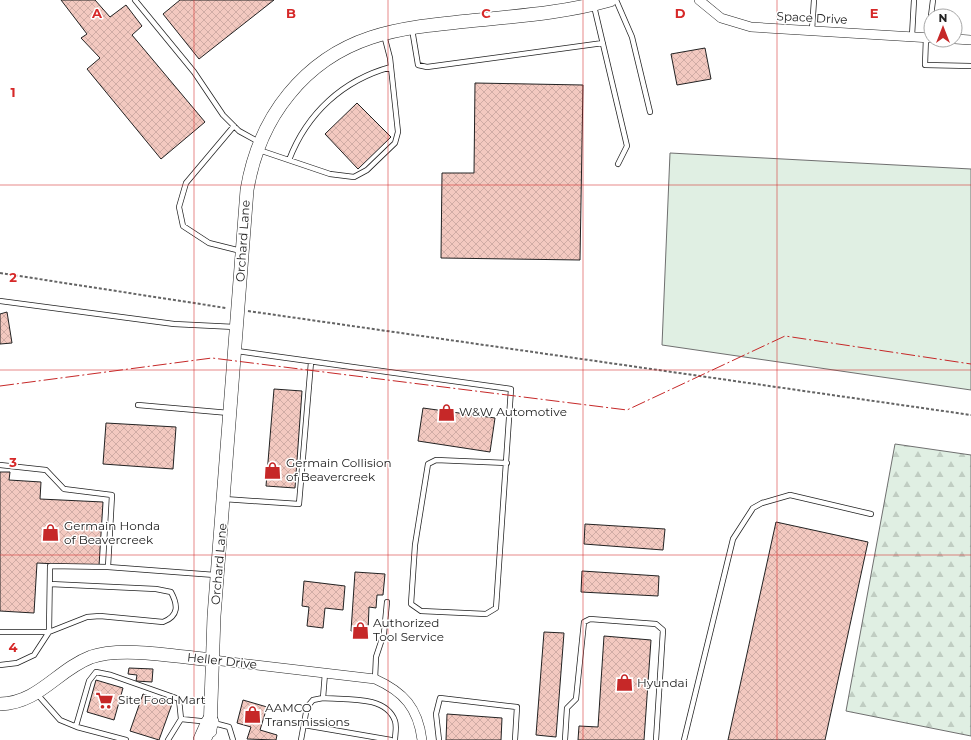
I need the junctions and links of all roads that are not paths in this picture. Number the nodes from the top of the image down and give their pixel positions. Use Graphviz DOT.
graph roads {
  1 [pos="135,0"];
  2 [pos="610,0"];
  3 [pos="616,0"];
  4 [pos="699,0"];
  5 [pos="814,0"];
  6 [pos="914,0"];
  7 [pos="588,4"];
  8 [pos="411,27"];
  9 [pos="812,30"];
  10 [pos="383,33"];
  11 [pos="912,36"];
  12 [pos="923,37"];
  13 [pos="603,43"];
  14 [pos="927,48"];
  15 [pos="971,66"];
  16 [pos="391,67"];
  17 [pos="650,112"];
  18 [pos="234,126"];
  19 [pos="259,146"];
  20 [pos="289,160"];
  21 [pos="618,164"];
  22 [pos="242,252"];
  23 [pos="0,301"];
  24 [pos="237,328"];
  25 [pos="235,351"];
  26 [pos="311,362"];
  27 [pos="138,405"];
  28 [pos="230,413"];
  29 [pos="507,463"];
  30 [pos="0,465"];
  31 [pos="224,499"];
  32 [pos="871,514"];
  33 [pos="108,567"];
  34 [pos="218,575"];
  35 [pos="50,584"];
  36 [pos="387,602"];
  37 [pos="0,632"];
  38 [pos="49,632"];
  39 [pos="213,660"];
  40 [pos="0,665"];
  41 [pos="325,673"];
  42 [pos="375,679"];
  43 [pos="36,693"];
  44 [pos="323,698"];
  45 [pos="0,704"];
  46 [pos="181,719"];
  47 [pos="210,722"];
  48 [pos="304,725"];
  49 [pos="76,726"];
  50 [pos="126,740"];
  51 [pos="168,740"];
  52 [pos="202,740"];
  53 [pos="211,740"];
  54 [pos="233,740"];
  55 [pos="301,740"];
  56 [pos="391,740"];
  57 [pos="395,740"];
  58 [pos="422,740"];
  59 [pos="439,740"];
  60 [pos="515,740"];
  61 [pos="565,740"];
  62 [pos="656,740"];
  63 [pos="684,740"];
  1 -- 18 [label="lane"];
  2 -- 7 [label="main road, Orchard Lane"];
  3 -- 17 [label="lane"];
  4 -- 9 [label="street, Space Drive"];
  5 -- 9 [label="lane"];
  6 -- 11 [label="lane"];
  7 -- 8 [label="main road, Orchard Lane"];
  7 -- 13 [label="lane"];
  8 -- 10 [label="main road, Orchard Lane"];
  8 -- 13 [label="lane"];
  9 -- 11 [label="street, Space Drive"];
  10 -- 16 [label="lane"];
  10 -- 19 [label="main road, Orchard Lane"];
  11 -- 12 [label="street, Space Drive"];
  13 -- 21 [label="lane"];
  14 -- 15 [label="lane"];
  16 -- 20 [label="lane"];
  16 -- 20 [label="lane"];
  18 -- 19 [label="lane"];
  18 -- 22 [label="lane"];
  19 -- 20 [label="lane"];
  19 -- 22 [label="main road, Orchard Lane"];
  22 -- 24 [label="main road, Orchard Lane"];
  23 -- 24 [label="lane"];
  24 -- 25 [label="main road, Orchard Lane"];
  25 -- 26 [label="lane"];
  25 -- 28 [label="main road, Orchard Lane"];
  26 -- 29 [label="lane"];
  26 -- 31 [label="lane"];
  27 -- 28 [label="lane"];
  28 -- 31 [label="main road, Orchard Lane"];
  29 -- 29 [label="lane"];
  30 -- 33 [label="lane"];
  31 -- 34 [label="main road, Orchard Lane"];
  32 -- 63 [label="lane"];
  33 -- 34 [label="lane"];
  33 -- 35 [label="lane"];
  34 -- 39 [label="main road, Orchard Lane"];
  35 -- 38 [label="lane"];
  35 -- 38 [label="lane"];
  36 -- 42 [label="lane"];
  37 -- 38 [label="lane"];
  38 -- 40 [label="lane"];
  39 -- 41 [label="street, Heller Drive"];
  39 -- 43 [label="main road, Heller Drive"];
  39 -- 47 [label="main road, Orchard Lane"];
  41 -- 42 [label="street, Heller Drive"];
  41 -- 44 [label="lane"];
  42 -- 58 [label="street, Heller Drive"];
  43 -- 45 [label="main road, Heller Drive"];
  43 -- 49 [label="lane"];
  44 -- 48 [label="lane"];
  44 -- 57 [label="lane"];
  46 -- 47 [label="lane"];
  46 -- 49 [label="lane"];
  46 -- 51 [label="lane"];
  47 -- 52 [label="highway"];
  47 -- 53 [label="main road, Orchard Lane"];
  47 -- 54 [label="lane"];
  48 -- 55 [label="lane"];
  48 -- 56 [label="lane"];
  49 -- 50 [label="lane"];
  59 -- 60 [label="lane"];
  61 -- 62 [label="lane"];
}
